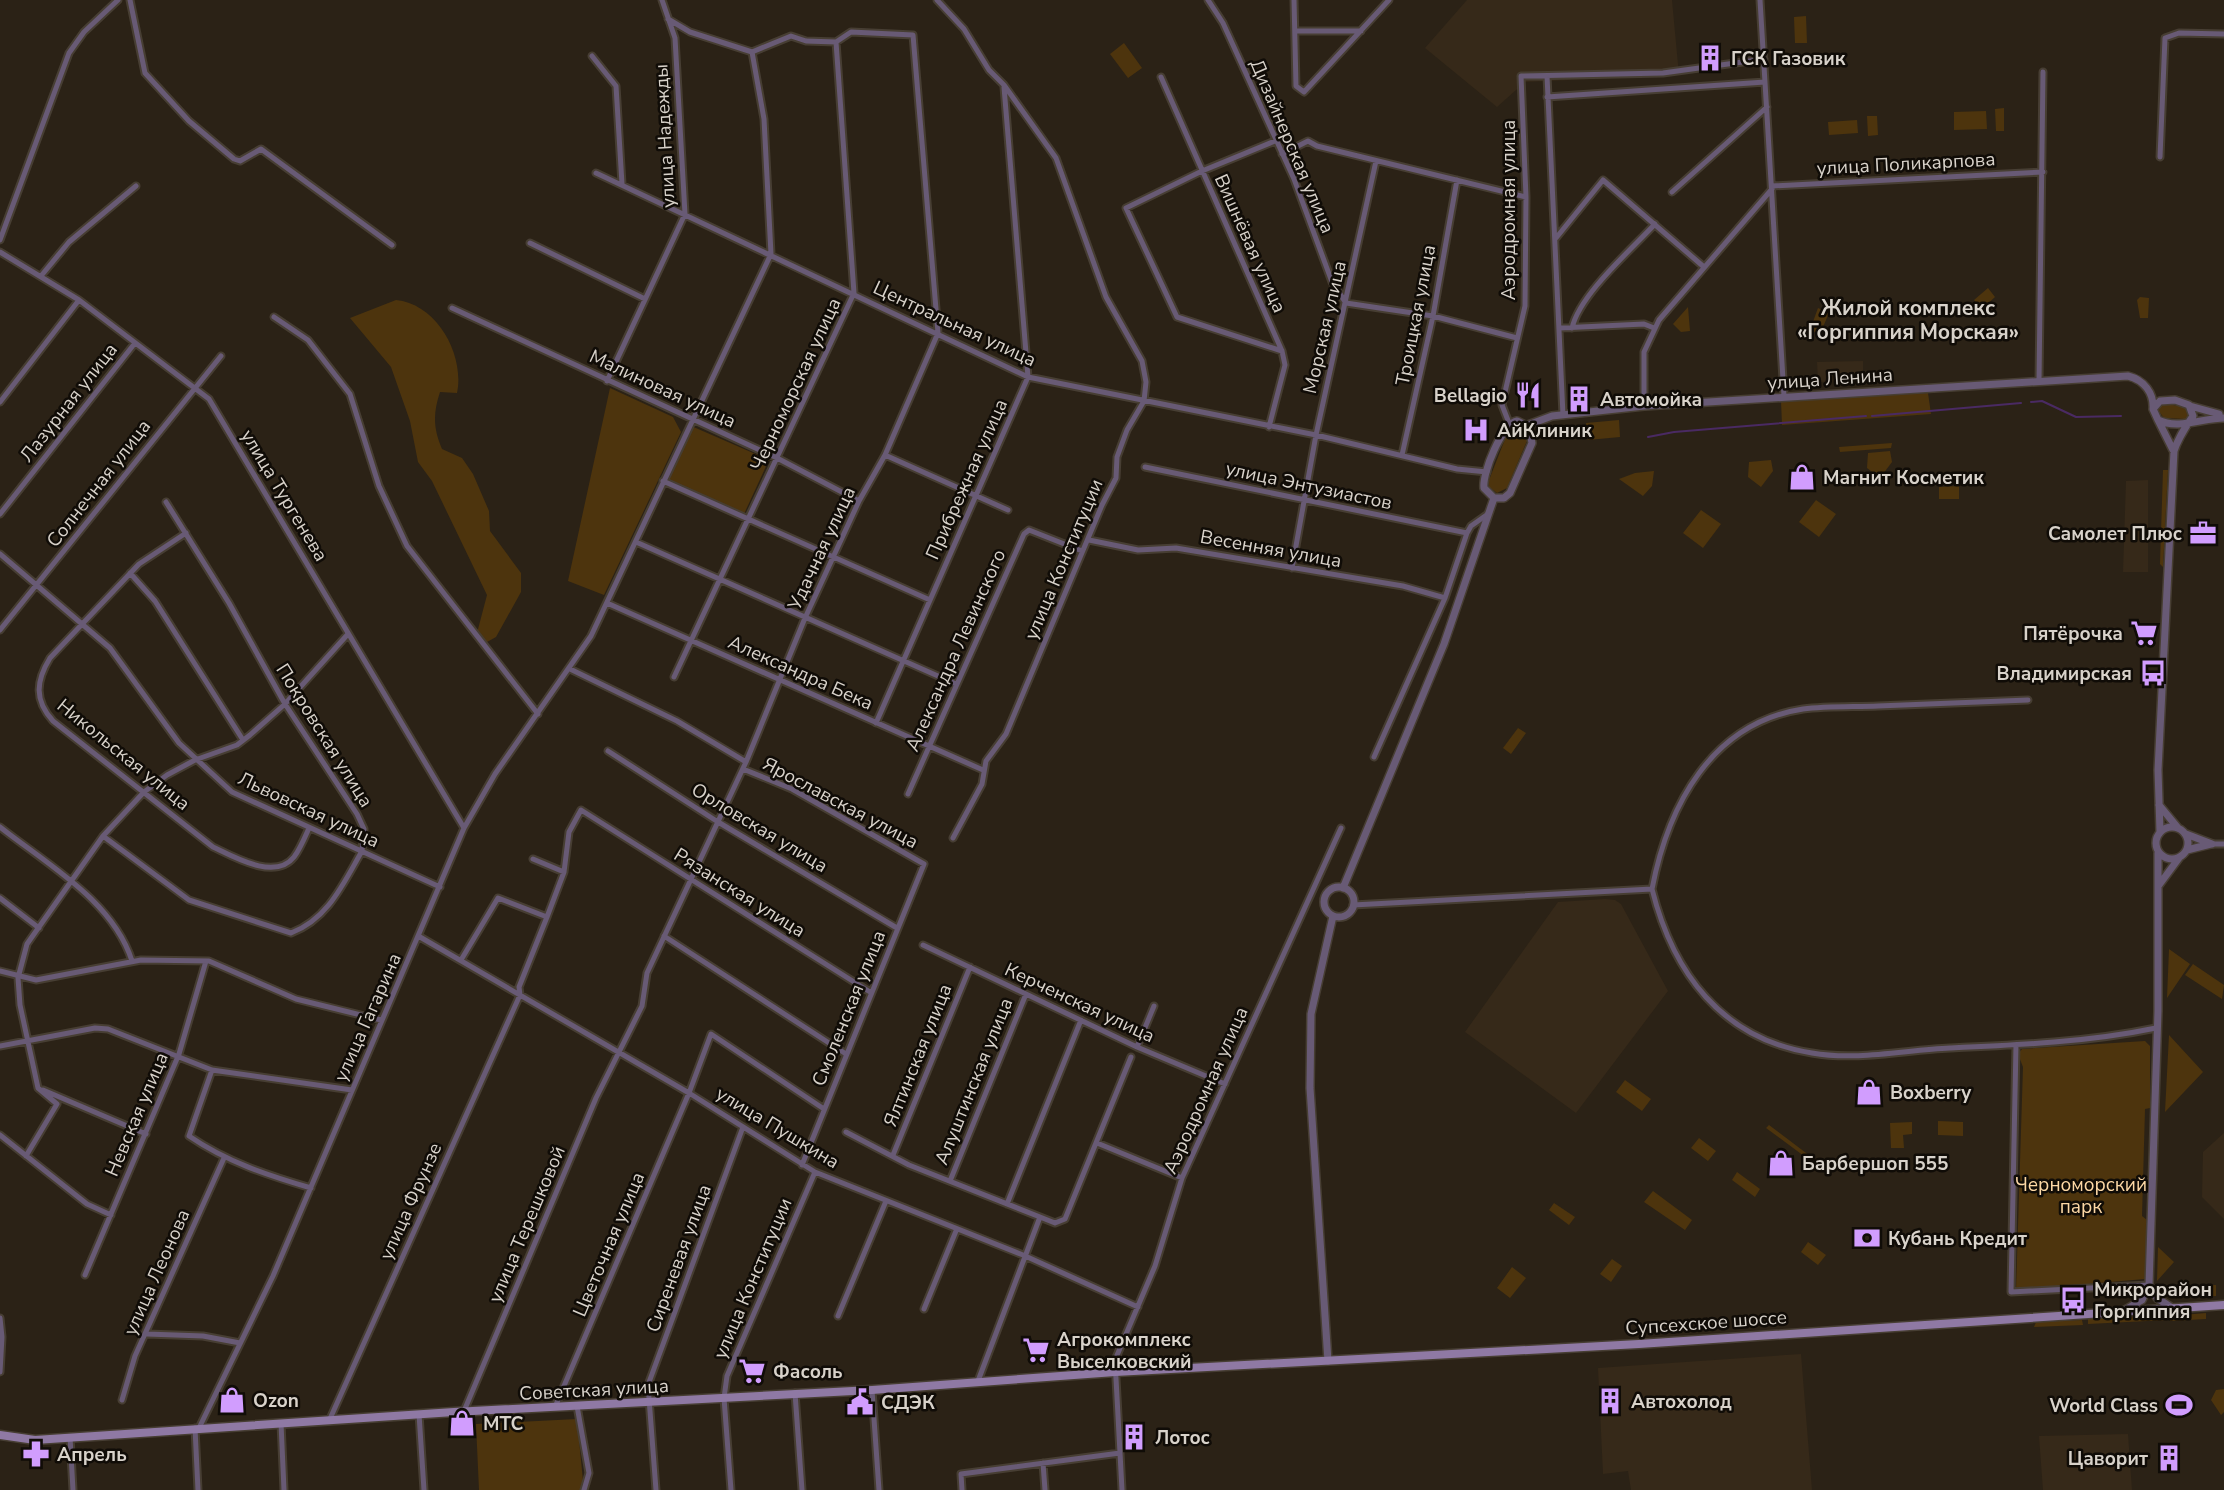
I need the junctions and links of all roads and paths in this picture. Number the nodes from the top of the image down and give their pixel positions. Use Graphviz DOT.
graph roads {
  1 [pos="118,0"];
  2 [pos="130,0"];
  3 [pos="662,0"];
  4 [pos="937,0"];
  5 [pos="1208,0"];
  6 [pos="1294,0"];
  7 [pos="1389,0"];
  8 [pos="1760,0"];
  9 [pos="668,19"];
  10 [pos="1361,30"];
  11 [pos="1294,31"];
  12 [pos="2224,34"];
  13 [pos="836,42"];
  14 [pos="752,52"];
  15 [pos="592,56"];
  16 [pos="1764,60"];
  17 [pos="2043,72"];
  18 [pos="1547,76"];
  19 [pos="1161,78"];
  20 [pos="1765,82"];
  21 [pos="1004,85"];
  22 [pos="1547,97"];
  23 [pos="1767,107"];
  24 [pos="1275,141"];
  25 [pos="1282,154"];
  26 [pos="2160,157"];
  27 [pos="1376,161"];
  28 [pos="1202,171"];
  29 [pos="2042,172"];
  30 [pos="596,173"];
  31 [pos="1457,180"];
  32 [pos="622,184"];
  33 [pos="136,186"];
  34 [pos="1772,188"];
  35 [pos="1672,192"];
  36 [pos="1526,197"];
  37 [pos="685,214"];
  38 [pos="1655,224"];
  39 [pos="1556,238"];
  40 [pos="0,240"];
  41 [pos="530,243"];
  42 [pos="392,245"];
  43 [pos="0,252"];
  44 [pos="771,254"];
  45 [pos="1704,267"];
  46 [pos="41,276"];
  47 [pos="854,293"];
  48 [pos="645,299"];
  49 [pos="79,300"];
  50 [pos="1346,303"];
  51 [pos="452,308"];
  52 [pos="1433,316"];
  53 [pos="274,317"];
  54 [pos="1560,328"];
  55 [pos="1573,328"];
  56 [pos="1654,328"];
  57 [pos="938,333"];
  58 [pos="1517,338"];
  59 [pos="135,343"];
  60 [pos="1282,351"];
  61 [pos="221,356"];
  62 [pos="1028,377"];
  63 [pos="607,381"];
  64 [pos="2039,381"];
  65 [pos="198,388"];
  66 [pos="1784,396"];
  67 [pos="2151,396"];
  68 [pos="2165,400"];
  69 [pos="1144,401"];
  70 [pos="0,402"];
  71 [pos="2189,405"];
  72 [pos="1644,406"];
  73 [pos="2153,409"];
  74 [pos="1563,415"];
  75 [pos="2224,416"];
  76 [pos="693,419"];
  77 [pos="2158,420"];
  78 [pos="1509,423"];
  79 [pos="2189,423"];
  80 [pos="1528,425"];
  81 [pos="1269,427"];
  82 [pos="1316,435"];
  83 [pos="2174,451"];
  84 [pos="885,455"];
  85 [pos="1402,455"];
  86 [pos="777,458"];
  87 [pos="1145,467"];
  88 [pos="1487,472"];
  89 [pos="663,481"];
  90 [pos="978,496"];
  91 [pos="1493,498"];
  92 [pos="1303,500"];
  93 [pos="859,501"];
  94 [pos="166,502"];
  95 [pos="1008,510"];
  96 [pos="0,514"];
  97 [pos="1488,514"];
  98 [pos="748,520"];
  99 [pos="186,533"];
  100 [pos="1467,533"];
  101 [pos="1089,540"];
  102 [pos="636,542"];
  103 [pos="1082,551"];
  104 [pos="0,554"];
  105 [pos="833,560"];
  106 [pos="1292,568"];
  107 [pos="130,573"];
  108 [pos="721,579"];
  109 [pos="37,586"];
  110 [pos="1445,598"];
  111 [pos="930,600"];
  112 [pos="607,603"];
  113 [pos="805,618"];
  114 [pos="81,622"];
  115 [pos="0,629"];
  116 [pos="348,634"];
  117 [pos="692,641"];
  118 [pos="904,660"];
  119 [pos="570,668"];
  120 [pos="674,677"];
  121 [pos="779,681"];
  122 [pos="956,684"];
  123 [pos="2028,700"];
  124 [pos="285,704"];
  125 [pos="538,714"];
  126 [pos="876,723"];
  127 [pos="243,740"];
  128 [pos="929,747"];
  129 [pos="608,751"];
  130 [pos="1374,757"];
  131 [pos="195,760"];
  132 [pos="746,762"];
  133 [pos="743,769"];
  134 [pos="982,770"];
  135 [pos="145,791"];
  136 [pos="908,794"];
  137 [pos="2159,804"];
  138 [pos="593,817"];
  139 [pos="718,822"];
  140 [pos="0,827"];
  141 [pos="310,828"];
  142 [pos="464,828"];
  143 [pos="1342,828"];
  144 [pos="2182,831"];
  145 [pos="2160,832"];
  146 [pos="103,836"];
  147 [pos="953,838"];
  148 [pos="2212,844"];
  149 [pos="2224,844"];
  150 [pos="2187,850"];
  151 [pos="362,851"];
  152 [pos="2158,853"];
  153 [pos="2179,858"];
  154 [pos="533,859"];
  155 [pos="924,864"];
  156 [pos="564,872"];
  157 [pos="690,880"];
  158 [pos="71,883"];
  159 [pos="2158,885"];
  160 [pos="440,887"];
  161 [pos="1343,888"];
  162 [pos="1652,889"];
  163 [pos="0,898"];
  164 [pos="1353,905"];
  165 [pos="1333,916"];
  166 [pos="547,917"];
  167 [pos="38,928"];
  168 [pos="897,928"];
  169 [pos="420,936"];
  170 [pos="664,936"];
  171 [pos="923,945"];
  172 [pos="461,960"];
  173 [pos="132,961"];
  174 [pos="206,961"];
  175 [pos="970,967"];
  176 [pos="0,971"];
  177 [pos="18,978"];
  178 [pos="870,992"];
  179 [pos="1026,994"];
  180 [pos="520,995"];
  181 [pos="1154,1006"];
  182 [pos="381,1020"];
  183 [pos="1082,1020"];
  184 [pos="2156,1028"];
  185 [pos="28,1042"];
  186 [pos="2016,1045"];
  187 [pos="0,1046"];
  188 [pos="1137,1047"];
  189 [pos="619,1051"];
  190 [pos="846,1054"];
  191 [pos="179,1055"];
  192 [pos="1131,1057"];
  193 [pos="212,1070"];
  194 [pos="1225,1084"];
  195 [pos="38,1088"];
  196 [pos="352,1090"];
  197 [pos="689,1093"];
  198 [pos="824,1109"];
  199 [pos="743,1127"];
  200 [pos="846,1132"];
  201 [pos="146,1133"];
  202 [pos="0,1135"];
  203 [pos="1097,1143"];
  204 [pos="893,1155"];
  205 [pos="26,1156"];
  206 [pos="224,1158"];
  207 [pos="802,1165"];
  208 [pos="815,1172"];
  209 [pos="1182,1178"];
  210 [pos="950,1181"];
  211 [pos="311,1188"];
  212 [pos="886,1202"];
  213 [pos="1007,1204"];
  214 [pos="111,1215"];
  215 [pos="1040,1217"];
  216 [pos="956,1231"];
  217 [pos="1023,1255"];
  218 [pos="85,1275"];
  219 [pos="2149,1285"];
  220 [pos="2224,1305"];
  221 [pos="1138,1307"];
  222 [pos="2172,1308"];
  223 [pos="924,1309"];
  224 [pos="2124,1311"];
  225 [pos="838,1316"];
  226 [pos="0,1318"];
  227 [pos="147,1334"];
  228 [pos="240,1343"];
  229 [pos="1328,1361"];
  230 [pos="1190,1368"];
  231 [pos="0,1372"];
  232 [pos="1115,1372"];
  233 [pos="978,1381"];
  234 [pos="872,1390"];
  235 [pos="795,1393"];
  236 [pos="724,1398"];
  237 [pos="122,1400"];
  238 [pos="649,1401"];
  239 [pos="577,1406"];
  240 [pos="555,1407"];
  241 [pos="464,1411"];
  242 [pos="419,1414"];
  243 [pos="329,1421"];
  244 [pos="281,1423"];
  245 [pos="197,1428"];
  246 [pos="0,1435"];
  247 [pos="70,1437"];
  248 [pos="1120,1453"];
  249 [pos="1043,1463"];
  250 [pos="73,1490"];
  251 [pos="198,1490"];
  252 [pos="284,1490"];
  253 [pos="424,1490"];
  254 [pos="584,1490"];
  255 [pos="656,1490"];
  256 [pos="731,1490"];
  257 [pos="802,1490"];
  258 [pos="879,1490"];
  259 [pos="962,1490"];
  260 [pos="1045,1490"];
  261 [pos="1122,1490"];
  1 -- 40 [label="street"];
  2 -- 42 [label="street"];
  3 -- 9 [label="street, улица Надежды"];
  4 -- 21 [label="street"];
  5 -- 24 [label="street, Дизайнерская улица"];
  6 -- 11 [label="street"];
  7 -- 10 [label="street"];
  8 -- 16 [label="street"];
  9 -- 14 [label="street"];
  9 -- 37 [label="street, улица Надежды"];
  10 -- 11 [label="street"];
  10 -- 11 [label="street"];
  12 -- 26 [label="street"];
  13 -- 14 [label="street"];
  13 -- 47 [label="street, Черноморская улица"];
  13 -- 57 [label="street, Удачная улица"];
  14 -- 44 [label="street"];
  15 -- 32 [label="street"];
  16 -- 18 [label="street"];
  16 -- 20 [label="street"];
  17 -- 29 [label="street"];
  18 -- 22 [label="street"];
  18 -- 36 [label="street, Аэродромная улица"];
  19 -- 28 [label="street, Вишнёвая улица"];
  20 -- 22 [label="street"];
  20 -- 23 [label="street"];
  21 -- 62 [label="street, Прибрежная улица"];
  21 -- 69 [label="street"];
  22 -- 39 [label="street"];
  23 -- 34 [label="street"];
  23 -- 35 [label="street"];
  24 -- 25 [label="street, Дизайнерская улица"];
  24 -- 28 [label="street"];
  25 -- 27 [label="street"];
  25 -- 50 [label="street, Дизайнерская улица"];
  27 -- 31 [label="street"];
  27 -- 50 [label="street, Морская улица"];
  28 -- 60 [label="street, Вишнёвая улица"];
  28 -- 60 [label="street"];
  29 -- 34 [label="street, улица Поликарпова"];
  29 -- 64 [label="street"];
  30 -- 32 [label="street, Центральная улица"];
  31 -- 36 [label="street"];
  31 -- 52 [label="street, Троицкая улица"];
  32 -- 37 [label="street, Центральная улица"];
  33 -- 46 [label="street"];
  34 -- 45 [label="street"];
  34 -- 66 [label="street"];
  36 -- 58 [label="street, Аэродромная улица"];
  37 -- 44 [label="street, Центральная улица"];
  37 -- 48 [label="street, улица Надежды"];
  38 -- 39 [label="street"];
  38 -- 45 [label="street"];
  38 -- 55 [label="street"];
  39 -- 54 [label="street"];
  41 -- 48 [label="street"];
  43 -- 46 [label="street, улица Тургенева"];
  44 -- 47 [label="street, Центральная улица"];
  44 -- 76 [label="street, улица Гагарина"];
  45 -- 56 [label="street"];
  46 -- 49 [label="street, улица Тургенева"];
  47 -- 57 [label="street, Центральная улица"];
  47 -- 86 [label="street, Черноморская улица"];
  48 -- 63 [label="street, улица Надежды"];
  49 -- 59 [label="street, улица Тургенева"];
  49 -- 70 [label="street"];
  50 -- 52 [label="street"];
  50 -- 82 [label="street, Морская улица"];
  51 -- 63 [label="street, Малиновая улица"];
  52 -- 58 [label="street"];
  52 -- 85 [label="street, Троицкая улица"];
  53 -- 125 [label="street"];
  54 -- 55 [label="street"];
  54 -- 74 [label="street"];
  55 -- 56 [label="street"];
  56 -- 72 [label="street"];
  57 -- 62 [label="street, Центральная улица"];
  57 -- 84 [label="street, Удачная улица"];
  58 -- 78 [label="street, Аэродромная улица"];
  59 -- 65 [label="street, улица Тургенева"];
  59 -- 96 [label="street, Лазурная улица"];
  60 -- 81 [label="street, Вишнёвая улица"];
  61 -- 65 [label="street, Солнечная улица"];
  62 -- 69 [label="street, Центральная улица"];
  62 -- 90 [label="street, Прибрежная улица"];
  63 -- 76 [label="street, Малиновая улица"];
  64 -- 66 [label="street, улица Ленина"];
  64 -- 67 [label="street, улица Ленина"];
  65 -- 109 [label="street, Солнечная улица"];
  65 -- 116 [label="street, улица Тургенева"];
  66 -- 72 [label="street, улица Ленина"];
  67 -- 68 [label="street"];
  67 -- 73 [label="street"];
  68 -- 71 [label="street"];
  68 -- 73 [label="street"];
  69 -- 81 [label="street, Центральная улица"];
  69 -- 101 [label="street, улица Конституции"];
  71 -- 75 [label="street"];
  71 -- 79 [label="street"];
  72 -- 74 [label="street, улица Ленина"];
  73 -- 77 [label="street"];
  74 -- 80 [label="street, улица Ленина"];
  75 -- 79 [label="street"];
  76 -- 86 [label="street, Малиновая улица"];
  76 -- 89 [label="street, улица Гагарина"];
  77 -- 79 [label="street"];
  77 -- 83 [label="street"];
  78 -- 80 [label="street"];
  78 -- 88 [label="street"];
  79 -- 83 [label="street"];
  80 -- 91 [label="street"];
  81 -- 82 [label="street, Центральная улица"];
  82 -- 85 [label="street, Центральная улица"];
  82 -- 92 [label="street, Морская улица"];
  83 -- 137 [label="street"];
  84 -- 90 [label="street"];
  84 -- 93 [label="street, Удачная улица"];
  85 -- 88 [label="street, Центральная улица"];
  86 -- 93 [label="street, Малиновая улица"];
  86 -- 98 [label="street, Черноморская улица"];
  87 -- 92 [label="street, улица Энтузиастов"];
  88 -- 91 [label="street"];
  89 -- 98 [label="street"];
  89 -- 102 [label="street, улица Гагарина"];
  90 -- 95 [label="street"];
  90 -- 111 [label="street, Прибрежная улица"];
  91 -- 97 [label="street"];
  92 -- 100 [label="street, улица Энтузиастов"];
  92 -- 106 [label="street, Морская улица"];
  93 -- 105 [label="street, Удачная улица"];
  94 -- 99 [label="street, Покровская улица"];
  97 -- 100 [label="street"];
  97 -- 161 [label="street"];
  98 -- 105 [label="street"];
  98 -- 108 [label="street, Черноморская улица"];
  99 -- 107 [label="street, Никольская улица"];
  99 -- 124 [label="street, Покровская улица"];
  100 -- 110 [label="street"];
  101 -- 103 [label="street, улица Конституции"];
  101 -- 106 [label="street, Весенняя улица"];
  102 -- 108 [label="street"];
  102 -- 112 [label="street, улица Гагарина"];
  103 -- 122 [label="street, Александра Левинского"];
  103 -- 134 [label="street, улица Конституции"];
  104 -- 109 [label="street, Львовская улица"];
  105 -- 111 [label="street"];
  105 -- 113 [label="street, Удачная улица"];
  106 -- 110 [label="street, Весенняя улица"];
  107 -- 114 [label="street, Никольская улица"];
  107 -- 127 [label="street"];
  108 -- 113 [label="street"];
  108 -- 117 [label="street, Черноморская улица"];
  109 -- 114 [label="street, Львовская улица"];
  109 -- 115 [label="street, Солнечная улица"];
  110 -- 130 [label="street"];
  111 -- 118 [label="street, Прибрежная улица"];
  112 -- 117 [label="street, Александра Бека"];
  112 -- 119 [label="street, улица Гагарина"];
  113 -- 118 [label="street"];
  113 -- 121 [label="street, Удачная улица"];
  114 -- 131 [label="street, Львовская улица"];
  114 -- 135 [label="street, Никольская улица"];
  116 -- 124 [label="street"];
  116 -- 142 [label="street, улица Тургенева"];
  117 -- 120 [label="street, Черноморская улица"];
  117 -- 121 [label="street, Александра Бека"];
  118 -- 122 [label="street"];
  118 -- 126 [label="street, Прибрежная улица"];
  119 -- 125 [label="street, улица Гагарина"];
  119 -- 132 [label="street, Ярославская улица"];
  121 -- 126 [label="street, Александра Бека"];
  121 -- 132 [label="street, Удачная улица"];
  122 -- 128 [label="street, Александра Левинского"];
  123 -- 162 [label="street"];
  124 -- 127 [label="street"];
  124 -- 151 [label="street, Покровская улица"];
  125 -- 142 [label="street, улица Гагарина"];
  126 -- 128 [label="street, Александра Бека"];
  127 -- 131 [label="street"];
  128 -- 134 [label="street, Александра Бека"];
  128 -- 136 [label="street, Александра Левинского"];
  129 -- 139 [label="street, Орловская улица"];
  131 -- 135 [label="street"];
  131 -- 141 [label="street, Львовская улица"];
  132 -- 133 [label="street, Удачная улица"];
  133 -- 139 [label="street, Удачная улица"];
  133 -- 155 [label="street, Ярославская улица"];
  134 -- 147 [label="street, улица Конституции"];
  135 -- 141 [label="street, Никольская улица"];
  135 -- 146 [label="street"];
  137 -- 144 [label="street"];
  137 -- 145 [label="street"];
  138 -- 156 [label="street, улица Фрунзе"];
  138 -- 157 [label="street, Рязанская улица"];
  139 -- 157 [label="street, Удачная улица"];
  139 -- 168 [label="street, Орловская улица"];
  140 -- 158 [label="street"];
  141 -- 151 [label="street, Львовская улица"];
  142 -- 160 [label="street, улица Гагарина"];
  143 -- 194 [label="street, Аэродромная улица"];
  144 -- 145 [label="street"];
  144 -- 148 [label="street"];
  144 -- 150 [label="street"];
  145 -- 152 [label="street"];
  146 -- 151 [label="street"];
  146 -- 158 [label="street"];
  148 -- 149 [label="street"];
  148 -- 150 [label="street"];
  150 -- 153 [label="street"];
  151 -- 160 [label="street, Львовская улица"];
  152 -- 153 [label="street"];
  152 -- 159 [label="street"];
  153 -- 159 [label="street"];
  154 -- 156 [label="street"];
  155 -- 168 [label="street, Смоленская улица"];
  156 -- 166 [label="street, улица Фрунзе"];
  157 -- 170 [label="street, Удачная улица"];
  157 -- 178 [label="street, Рязанская улица"];
  158 -- 167 [label="street"];
  158 -- 173 [label="street"];
  159 -- 184 [label="street"];
  160 -- 169 [label="street, улица Гагарина"];
  161 -- 164 [label="street"];
  161 -- 165 [label="street"];
  162 -- 164 [label="street"];
  162 -- 186 [label="street"];
  163 -- 167 [label="street"];
  164 -- 165 [label="street"];
  165 -- 229 [label="street"];
  166 -- 172 [label="street"];
  166 -- 180 [label="street, улица Фрунзе"];
  167 -- 177 [label="street"];
  168 -- 178 [label="street, Смоленская улица"];
  169 -- 172 [label="street, улица Пушкина"];
  169 -- 182 [label="street, улица Гагарина"];
  170 -- 189 [label="street, Удачная улица"];
  170 -- 190 [label="street"];
  171 -- 175 [label="street, Керченская улица"];
  172 -- 180 [label="street, улица Пушкина"];
  173 -- 174 [label="street"];
  173 -- 177 [label="street"];
  174 -- 182 [label="street"];
  174 -- 191 [label="street, Невская улица"];
  175 -- 179 [label="street, Керченская улица"];
  175 -- 204 [label="street, Ялтинская улица"];
  176 -- 177 [label="street"];
  177 -- 185 [label="street"];
  178 -- 190 [label="street, Смоленская улица"];
  179 -- 183 [label="street, Керченская улица"];
  179 -- 210 [label="street, Алуштинская улица"];
  180 -- 189 [label="street, улица Пушкина"];
  180 -- 243 [label="street, улица Фрунзе"];
  181 -- 188 [label="street"];
  182 -- 196 [label="street, улица Гагарина"];
  183 -- 188 [label="street, Керченская улица"];
  183 -- 213 [label="street"];
  184 -- 186 [label="street"];
  184 -- 219 [label="street"];
  185 -- 187 [label="street"];
  185 -- 191 [label="street"];
  185 -- 195 [label="street"];
  186 -- 219 [label="street"];
  188 -- 194 [label="street, Керченская улица"];
  189 -- 197 [label="street, улица Пушкина"];
  189 -- 241 [label="street, улица Терешковой"];
  190 -- 198 [label="street, Смоленская улица"];
  191 -- 193 [label="street"];
  191 -- 201 [label="street, Невская улица"];
  192 -- 203 [label="street"];
  193 -- 196 [label="street"];
  193 -- 206 [label="street"];
  194 -- 209 [label="street, Аэродромная улица"];
  195 -- 201 [label="street"];
  195 -- 205 [label="street"];
  196 -- 211 [label="street, улица Гагарина"];
  197 -- 198 [label="street, Цветочная улица"];
  197 -- 199 [label="street, улица Пушкина"];
  197 -- 240 [label="street, Цветочная улица"];
  198 -- 207 [label="street, Смоленская улица"];
  199 -- 207 [label="street, улица Пушкина"];
  199 -- 238 [label="street, Сиреневая улица"];
  200 -- 204 [label="street"];
  201 -- 214 [label="street, Невская улица"];
  202 -- 205 [label="street"];
  203 -- 209 [label="street"];
  203 -- 215 [label="street"];
  204 -- 210 [label="street"];
  205 -- 214 [label="street"];
  206 -- 211 [label="street"];
  206 -- 227 [label="street, улица Леонова"];
  207 -- 208 [label="street, улица Пушкина"];
  208 -- 212 [label="street, улица Пушкина"];
  208 -- 236 [label="street, улица Конституции"];
  209 -- 221 [label="street, Аэродромная улица"];
  210 -- 213 [label="street"];
  211 -- 228 [label="street, улица Гагарина"];
  212 -- 216 [label="street, улица Пушкина"];
  212 -- 225 [label="street"];
  213 -- 215 [label="street"];
  214 -- 218 [label="street, Невская улица"];
  215 -- 217 [label="street"];
  216 -- 217 [label="street, улица Пушкина"];
  216 -- 223 [label="street"];
  217 -- 221 [label="street, улица Пушкина"];
  217 -- 233 [label="street"];
  219 -- 222 [label="street"];
  219 -- 224 [label="street"];
  220 -- 222 [label="main road, Супсехское шоссе"];
  221 -- 232 [label="street, Аэродромная улица"];
  222 -- 224 [label="main road, Супсехское шоссе"];
  224 -- 229 [label="main road, Супсехское шоссе"];
  226 -- 231 [label="street"];
  227 -- 228 [label="street"];
  227 -- 237 [label="street, улица Леонова"];
  228 -- 245 [label="street, улица Гагарина"];
  229 -- 230 [label="main road, Супсехское шоссе"];
  230 -- 232 [label="main road, Советская улица"];
  232 -- 233 [label="main road, Советская улица"];
  232 -- 248 [label="street, Аэродромная улица"];
  233 -- 234 [label="main road, Советская улица"];
  234 -- 235 [label="main road, Советская улица"];
  234 -- 258 [label="street"];
  235 -- 236 [label="main road, Советская улица"];
  235 -- 257 [label="street"];
  236 -- 238 [label="main road, Советская улица"];
  236 -- 256 [label="street, улица Конституции"];
  238 -- 239 [label="main road, Советская улица"];
  238 -- 255 [label="street, Сиреневая улица"];
  239 -- 240 [label="main road, Советская улица"];
  239 -- 254 [label="street"];
  240 -- 241 [label="main road, Советская улица"];
  241 -- 242 [label="main road, Советская улица"];
  242 -- 243 [label="main road, Советская улица"];
  242 -- 253 [label="street"];
  243 -- 244 [label="main road, Советская улица"];
  244 -- 245 [label="main road, Советская улица"];
  244 -- 252 [label="street"];
  245 -- 247 [label="main road, Советская улица"];
  245 -- 251 [label="street, улица Гагарина"];
  246 -- 247 [label="main road, Советская улица"];
  247 -- 250 [label="street"];
  248 -- 249 [label="street"];
  248 -- 261 [label="street, Аэродромная улица"];
  249 -- 259 [label="street"];
  249 -- 260 [label="street"];
}
